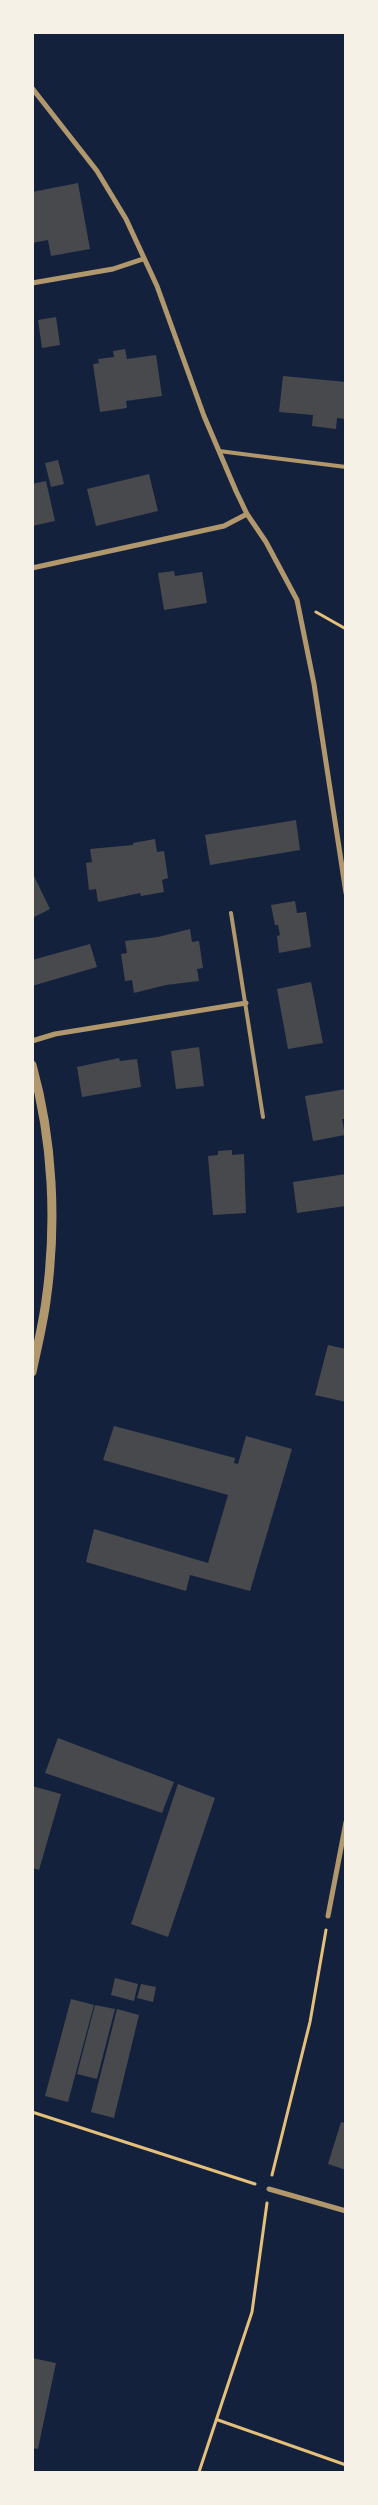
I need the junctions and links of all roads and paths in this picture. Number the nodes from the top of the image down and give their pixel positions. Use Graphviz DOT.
graph roads {
  1 [pos="32,88"];
  2 [pos="143,259"];
  3 [pos="32,283"];
  4 [pos="219,451"];
  5 [pos="346,467"];
  6 [pos="247,514"];
  7 [pos="32,568"];
  8 [pos="297,600"];
  9 [pos="346,629"];
  10 [pos="346,893"];
  11 [pos="231,913"];
  12 [pos="246,1003"];
  13 [pos="32,1041"];
  14 [pos="32,1066"];
  15 [pos="263,1117"];
  16 [pos="32,1372"];
  17 [pos="346,1822"];
  18 [pos="328,1916"];
  19 [pos="32,2112"];
  20 [pos="269,2189"];
  21 [pos="346,2211"];
  22 [pos="218,2420"];
  23 [pos="346,2465"];
  1 -- 2 [label="street"];
  2 -- 3 [label="street"];
  2 -- 4 [label="street"];
  4 -- 5 [label="lane"];
  4 -- 6 [label="street"];
  6 -- 7 [label="street"];
  6 -- 8 [label="street"];
  8 -- 9 [label="path"];
  8 -- 10 [label="street"];
  11 -- 12 [label="lane"];
  12 -- 13 [label="street"];
  12 -- 15 [label="lane"];
  14 -- 16 [label="street"];
  17 -- 18 [label="street"];
  19 -- 20 [label="path"];
  20 -- 21 [label="street"];
  22 -- 23 [label="path"];
}
